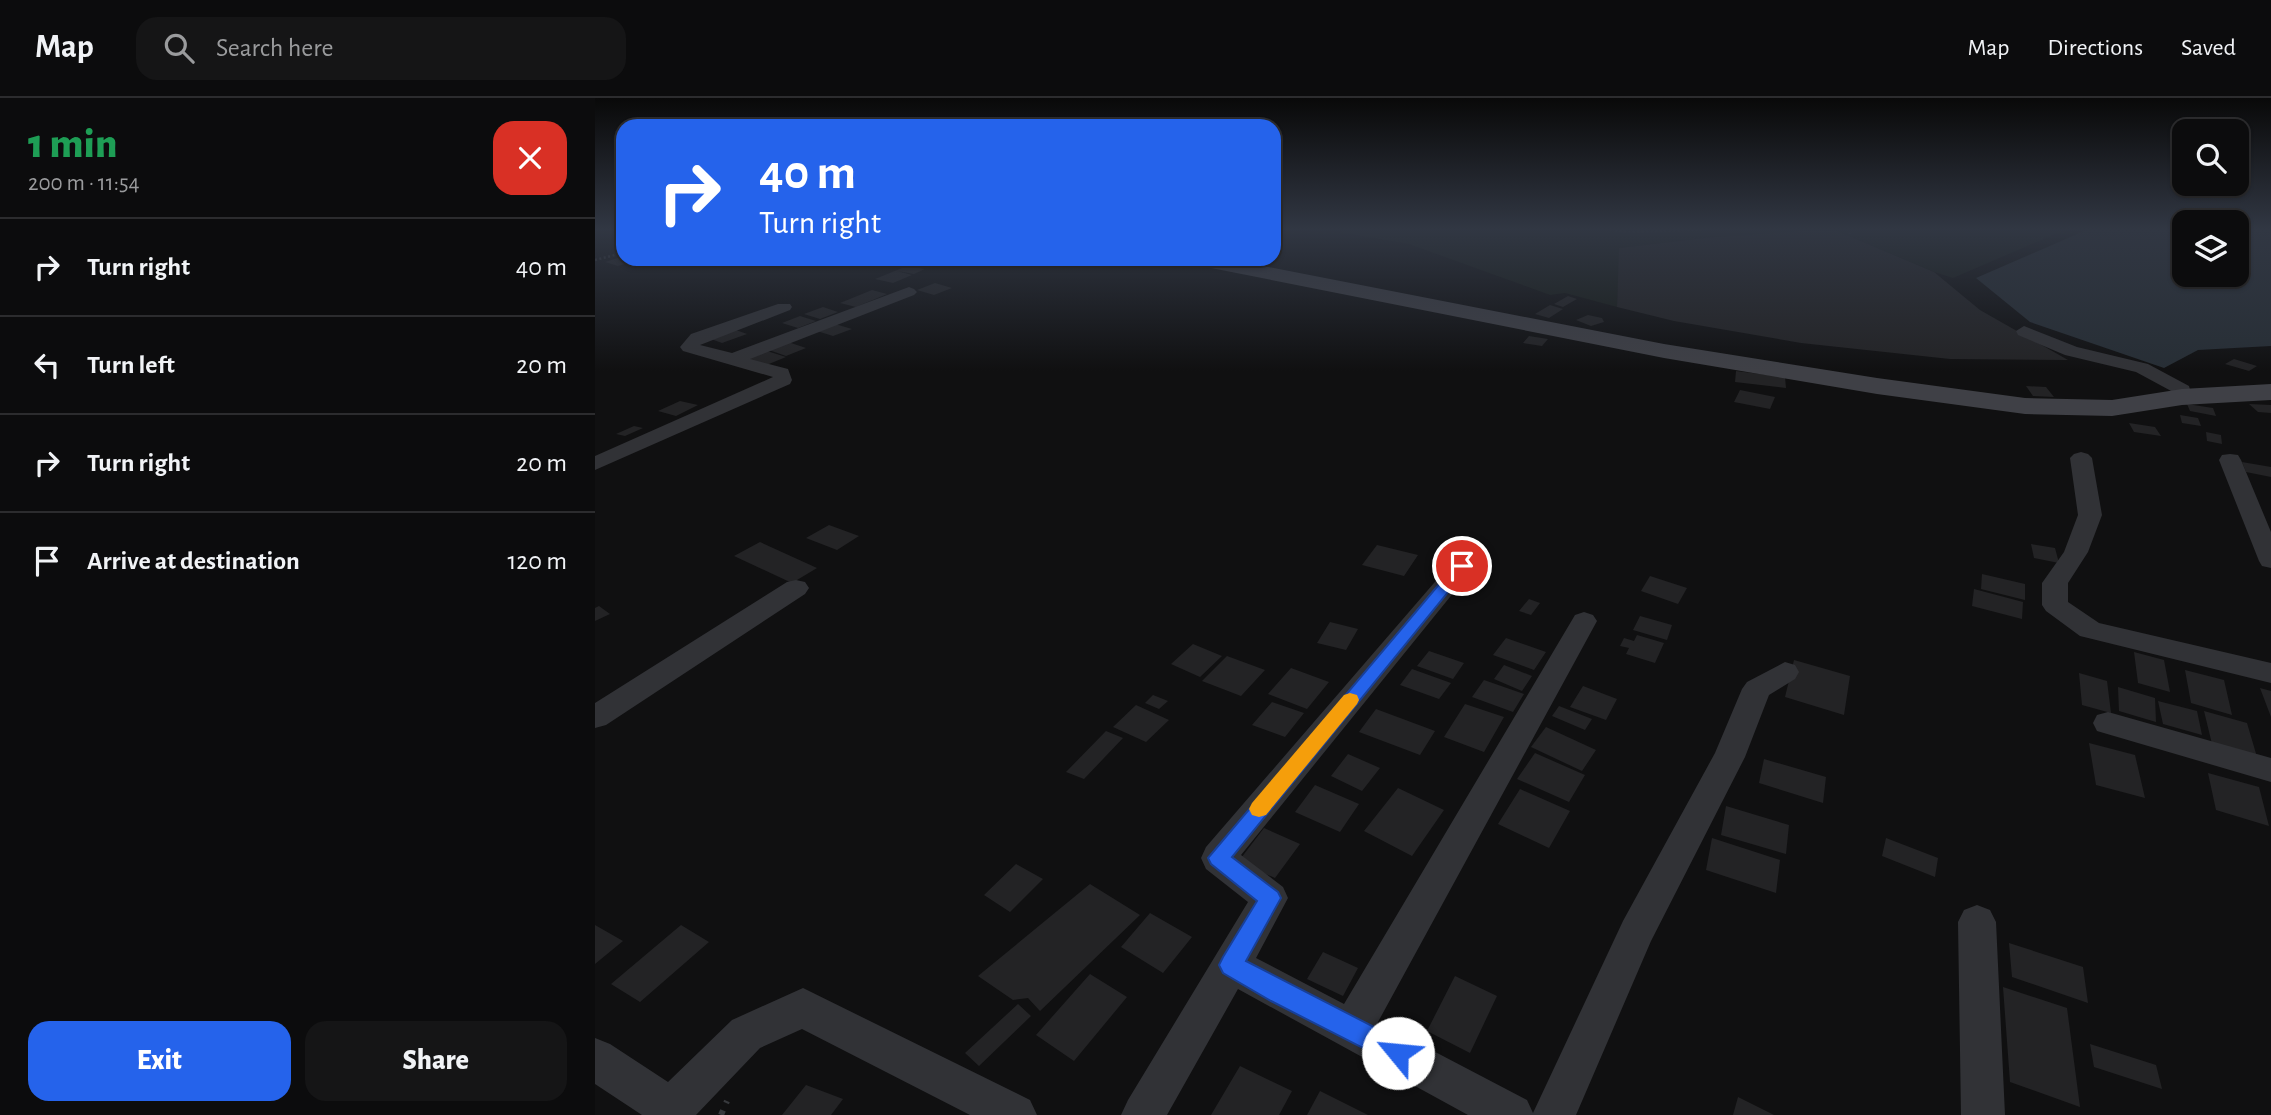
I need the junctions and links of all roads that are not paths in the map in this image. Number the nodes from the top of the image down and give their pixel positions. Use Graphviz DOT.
graph roads {
  1 [pos="1280,275"];
  2 [pos="909,292"];
  3 [pos="784,307"];
  4 [pos="2024,331"];
  5 [pos="733,359"];
  6 [pos="2271,392"];
  7 [pos="2182,397"];
  8 [pos="2081,458"];
  9 [pos="2230,460"];
  10 [pos="595,464"];
  11 [pos="2271,561"];
  12 [pos="1462,566"];
  13 [pos="796,588"];
  14 [pos="1584,621"];
  15 [pos="1785,672"];
  16 [pos="2271,673"];
  17 [pos="595,717"];
  18 [pos="2108,723"];
  19 [pos="2271,770"];
  20 [pos="1977,922"];
  21 [pos="1231,965"];
  22 [pos="1352,1028"];
  23 [pos="595,1059"];
  24 [pos="668,1112"];
  25 [pos="1015,1115"];
  26 [pos="1143,1115"];
  27 [pos="1513,1115"];
  28 [pos="1554,1115"];
  29 [pos="1983,1115"];
  1 -- 7 [label="main road"];
  2 -- 5 [label="street"];
  3 -- 5 [label="street"];
  4 -- 7 [label="street"];
  5 -- 10 [label="street"];
  6 -- 7 [label="main road"];
  8 -- 16 [label="street"];
  9 -- 11 [label="street"];
  12 -- 21 [label="street"];
  13 -- 17 [label="street"];
  14 -- 22 [label="street"];
  15 -- 28 [label="street"];
  18 -- 19 [label="street"];
  20 -- 29 [label="street"];
  21 -- 22 [label="street"];
  21 -- 26 [label="street"];
  22 -- 27 [label="street"];
  23 -- 24 [label="street"];
  24 -- 25 [label="street"];
}
